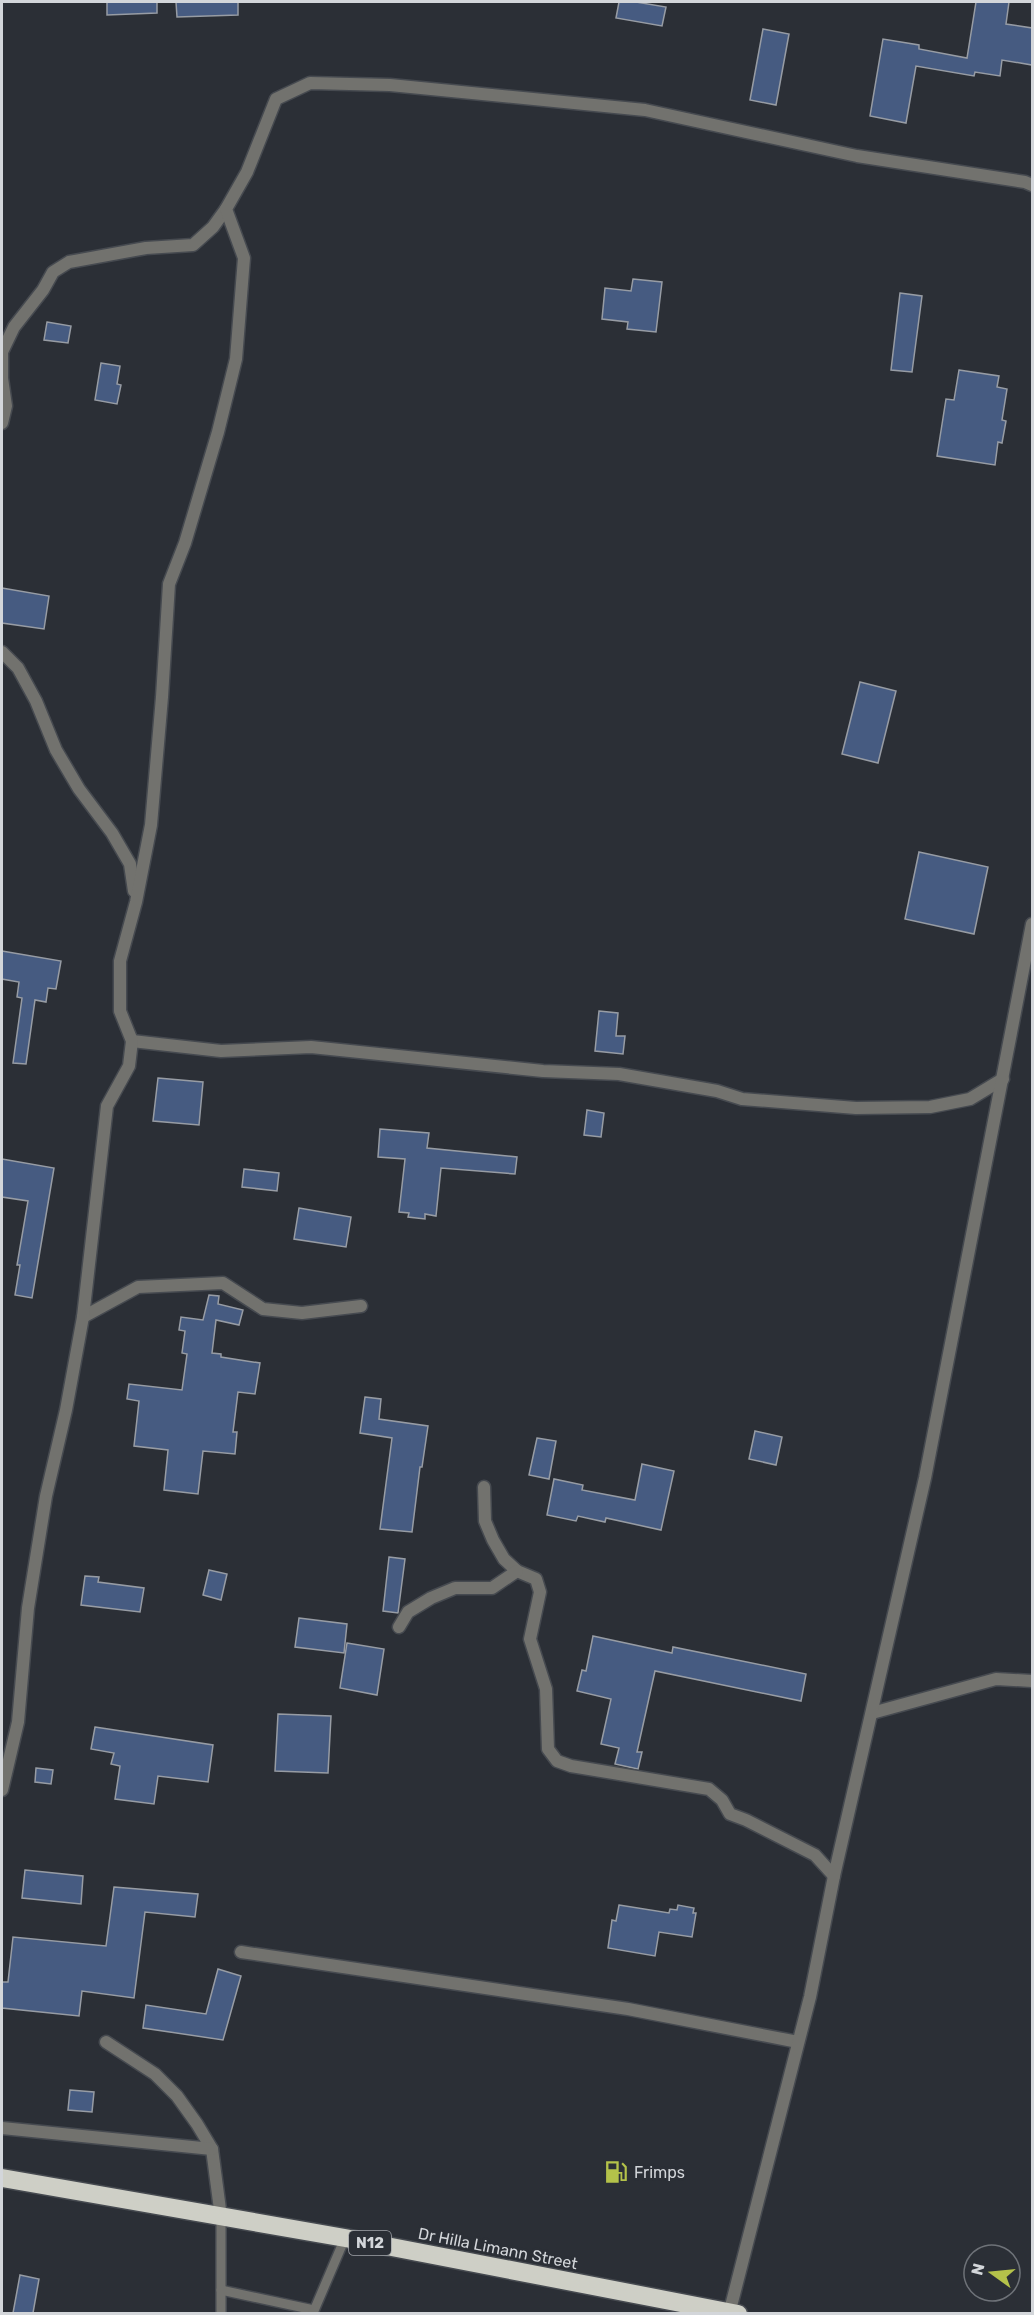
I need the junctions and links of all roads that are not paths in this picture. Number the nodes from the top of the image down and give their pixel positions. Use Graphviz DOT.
graph roads {
  1 [pos="1032,185"];
  2 [pos="226,209"];
  3 [pos="2,423"];
  4 [pos="2,652"];
  5 [pos="136,902"];
  6 [pos="1032,924"];
  7 [pos="132,1041"];
  8 [pos="1003,1079"];
  9 [pos="361,1306"];
  10 [pos="83,1317"];
  11 [pos="484,1487"];
  12 [pos="517,1571"];
  13 [pos="399,1628"];
  14 [pos="1032,1681"];
  15 [pos="872,1713"];
  16 [pos="2,1790"];
  17 [pos="834,1876"];
  18 [pos="241,1952"];
  19 [pos="106,2042"];
  20 [pos="798,2042"];
  21 [pos="2,2128"];
  22 [pos="212,2149"];
  23 [pos="2,2178"];
  24 [pos="221,2217"];
  25 [pos="345,2238"];
  26 [pos="221,2290"];
  27 [pos="314,2312"];
  28 [pos="221,2313"];
  29 [pos="732,2313"];
  1 -- 2 [label="street"];
  2 -- 3 [label="street"];
  2 -- 5 [label="street"];
  4 -- 5 [label="street"];
  5 -- 7 [label="street"];
  6 -- 8 [label="street"];
  7 -- 8 [label="street"];
  7 -- 10 [label="street"];
  8 -- 15 [label="street"];
  9 -- 10 [label="street"];
  10 -- 16 [label="street"];
  11 -- 12 [label="street"];
  12 -- 13 [label="street"];
  12 -- 17 [label="street"];
  14 -- 15 [label="street"];
  15 -- 17 [label="street"];
  17 -- 20 [label="street"];
  18 -- 20 [label="street"];
  19 -- 22 [label="street"];
  20 -- 29 [label="street"];
  21 -- 22 [label="street"];
  22 -- 24 [label="street"];
  23 -- 24 [label="highway, Dr Hilla Limann Street / N12"];
  24 -- 25 [label="highway, Dr Hilla Limann Street / N12"];
  24 -- 26 [label="lane"];
  25 -- 27 [label="lane"];
  25 -- 29 [label="highway, Dr Hilla Limann Street / N12"];
  26 -- 27 [label="lane"];
  26 -- 28 [label="lane"];
}
